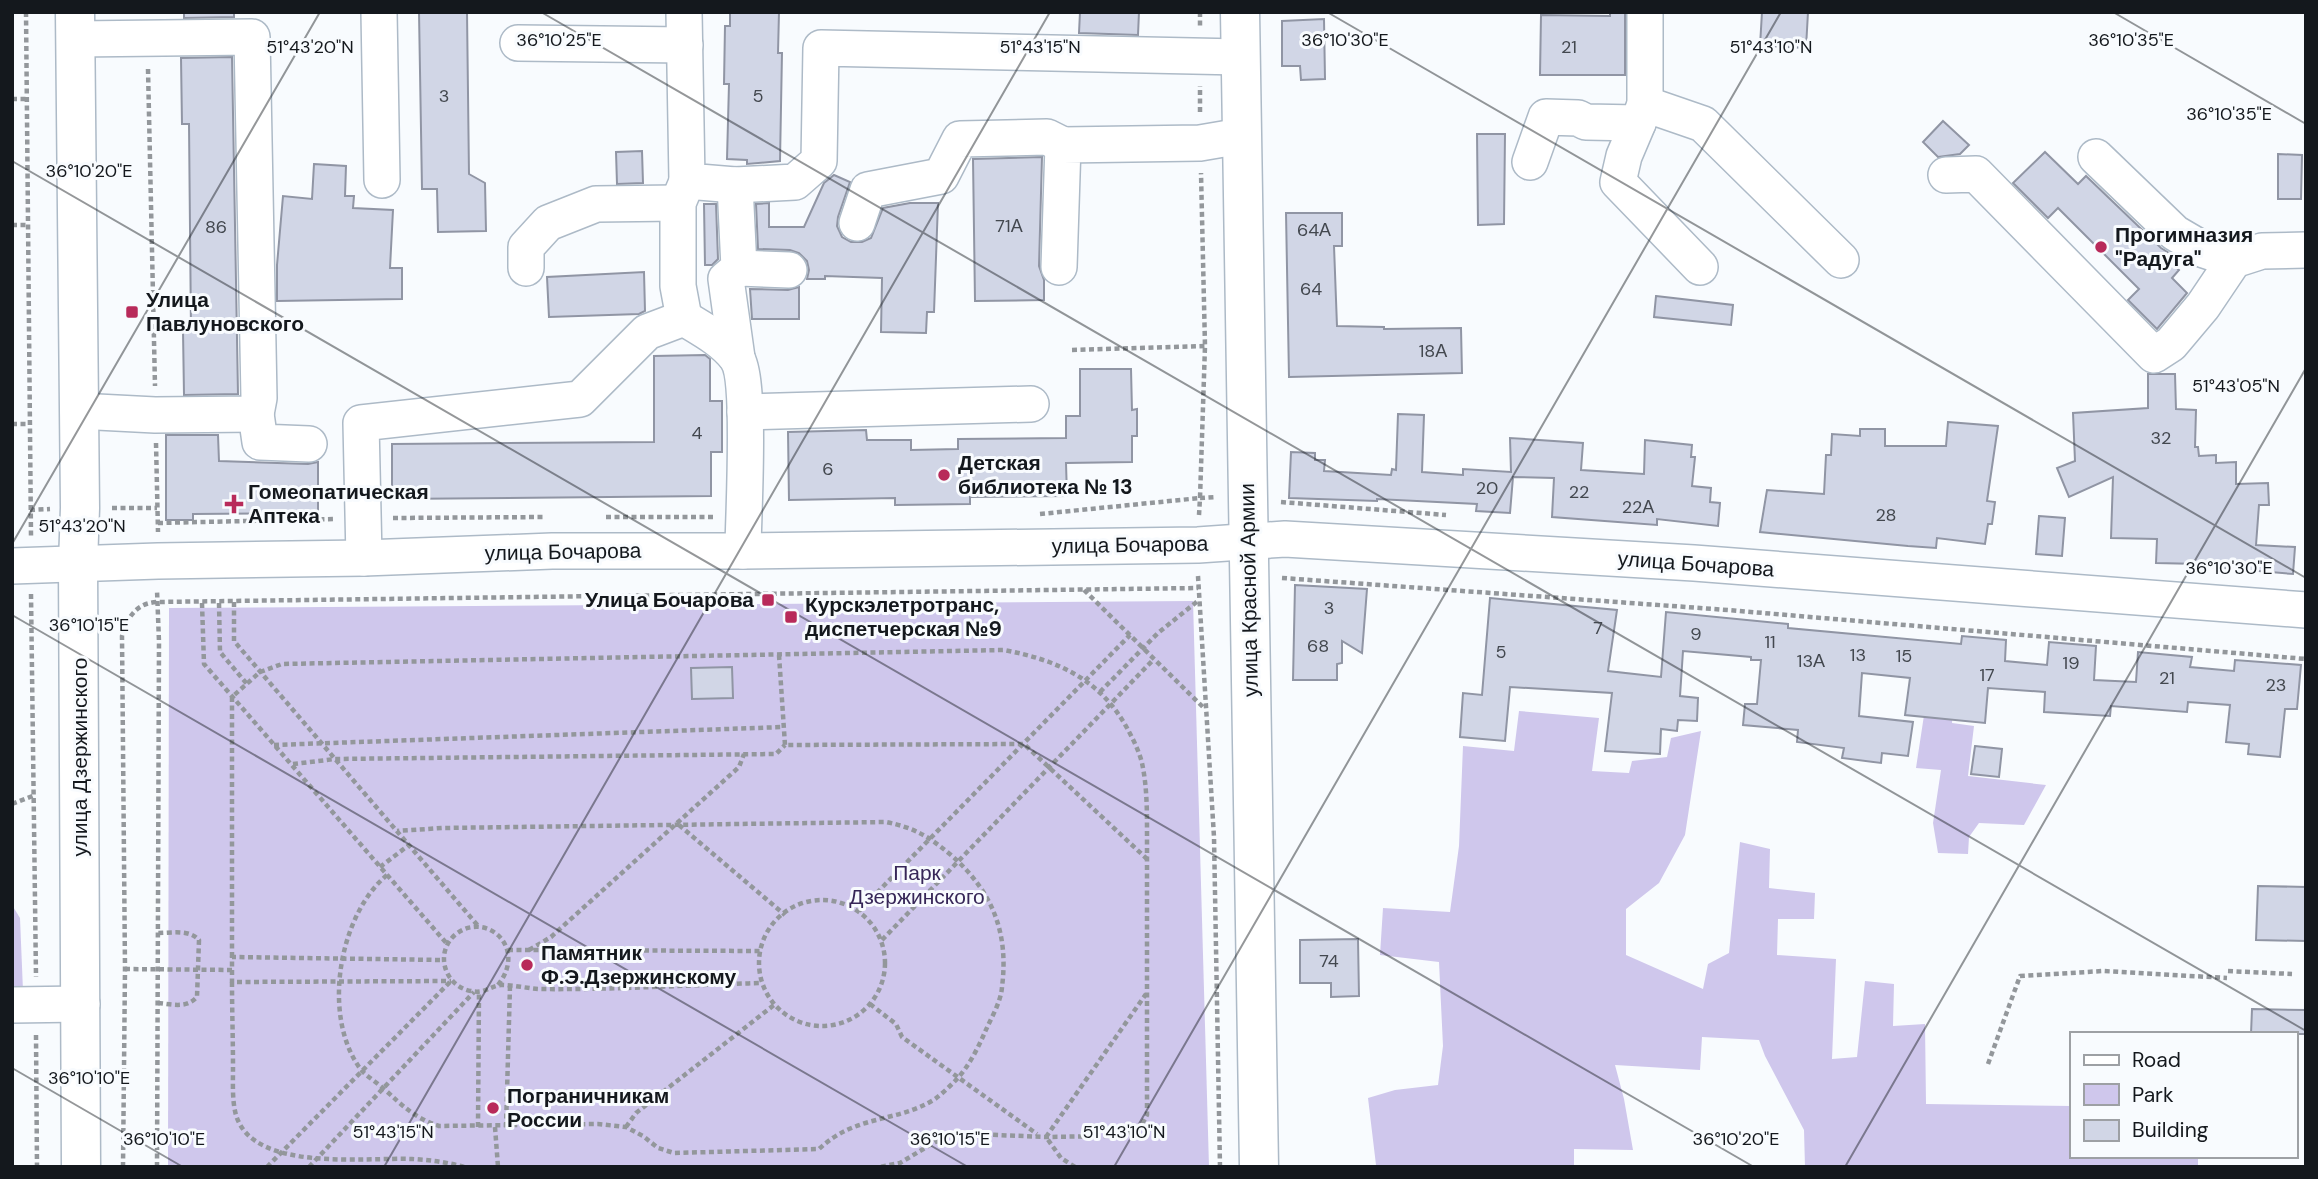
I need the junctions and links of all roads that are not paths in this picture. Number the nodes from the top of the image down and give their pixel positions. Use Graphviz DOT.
graph roads {
  1 [pos="379,12"];
  2 [pos="1240,12"];
  3 [pos="1645,12"];
  4 [pos="253,24"];
  5 [pos="75,26"];
  6 [pos="684,29"];
  7 [pos="518,43"];
  8 [pos="1240,57"];
  9 [pos="1642,114"];
  10 [pos="1241,136"];
  11 [pos="1063,145"];
  12 [pos="2096,157"];
  13 [pos="1530,162"];
  14 [pos="1946,175"];
  15 [pos="382,180"];
  16 [pos="678,184"];
  17 [pos="735,185"];
  18 [pos="857,223"];
  19 [pos="2306,250"];
  20 [pos="1841,260"];
  21 [pos="2234,260"];
  22 [pos="1059,267"];
  23 [pos="1700,267"];
  24 [pos="526,268"];
  25 [pos="739,268"];
  26 [pos="789,270"];
  27 [pos="684,318"];
  28 [pos="737,358"];
  29 [pos="1031,404"];
  30 [pos="78,411"];
  31 [pos="745,412"];
  32 [pos="256,414"];
  33 [pos="309,444"];
  34 [pos="1247,541"];
  35 [pos="743,551"];
  36 [pos="364,558"];
  37 [pos="78,563"];
  38 [pos="12,566"];
  39 [pos="2306,610"];
  40 [pos="82,1004"];
  41 [pos="12,1005"];
  42 [pos="81,1167"];
  43 [pos="1259,1167"];
  1 -- 15 [label="street"];
  2 -- 8 [label="main road, улица Красной Армии"];
  3 -- 9 [label="street"];
  4 -- 5 [label="street"];
  4 -- 32 [label="street"];
  5 -- 30 [label="main road, улица Дзержинского"];
  6 -- 7 [label="street"];
  6 -- 16 [label="street"];
  8 -- 10 [label="main road, улица Красной Армии"];
  8 -- 17 [label="street"];
  9 -- 13 [label="street"];
  9 -- 20 [label="street"];
  9 -- 23 [label="street"];
  10 -- 11 [label="street"];
  10 -- 34 [label="main road, улица Красной Армии"];
  11 -- 18 [label="street"];
  11 -- 22 [label="street"];
  12 -- 21 [label="street"];
  14 -- 21 [label="street"];
  16 -- 17 [label="street"];
  16 -- 24 [label="street"];
  16 -- 27 [label="street"];
  17 -- 25 [label="street"];
  19 -- 21 [label="street"];
  25 -- 26 [label="street"];
  25 -- 28 [label="street"];
  27 -- 28 [label="street"];
  27 -- 36 [label="street"];
  28 -- 31 [label="street"];
  29 -- 31 [label="street"];
  30 -- 32 [label="street"];
  30 -- 37 [label="main road, улица Дзержинского"];
  31 -- 35 [label="street"];
  32 -- 33 [label="street"];
  34 -- 35 [label="street, улица Бочарова"];
  34 -- 39 [label="street, улица Бочарова"];
  34 -- 43 [label="main road, улица Красной Армии"];
  35 -- 36 [label="street, улица Бочарова"];
  36 -- 37 [label="street, улица Бочарова"];
  37 -- 38 [label="street"];
  37 -- 40 [label="main road, улица Дзержинского"];
  40 -- 41 [label="street"];
  40 -- 42 [label="main road, улица Дзержинского"];
}
